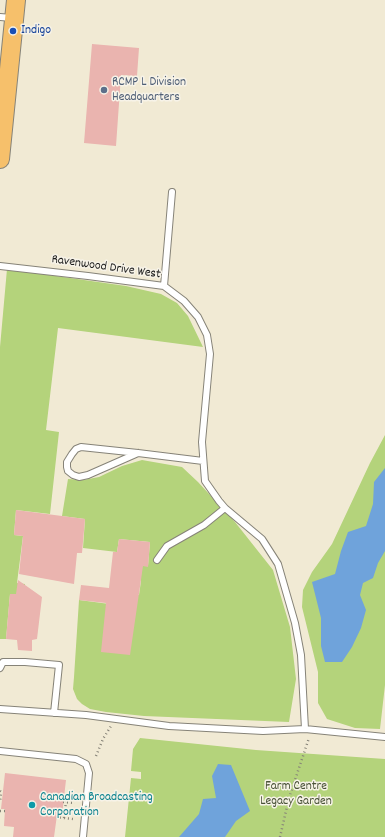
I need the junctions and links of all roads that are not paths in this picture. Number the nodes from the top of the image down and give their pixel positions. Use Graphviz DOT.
graph roads {
  1 [pos="16,0"];
  2 [pos="7,18"];
  3 [pos="0,154"];
  4 [pos="0,159"];
  5 [pos="172,192"];
  6 [pos="0,266"];
  7 [pos="164,286"];
  8 [pos="138,453"];
  9 [pos="203,461"];
  10 [pos="225,508"];
  11 [pos="157,560"];
  12 [pos="0,668"];
  13 [pos="0,709"];
  14 [pos="54,713"];
  15 [pos="309,730"];
  16 [pos="385,737"];
  17 [pos="0,752"];
  18 [pos="83,837"];
  1 -- 2 [label="main road"];
  2 -- 3 [label="main road"];
  3 -- 4 [label="main road"];
  5 -- 7 [label="lane"];
  6 -- 7 [label="lane, Ravenwood Drive West"];
  7 -- 9 [label="lane, Ravenwood Drive West"];
  8 -- 8 [label="lane"];
  8 -- 9 [label="lane"];
  9 -- 10 [label="lane, Ravenwood Drive West"];
  10 -- 11 [label="lane"];
  10 -- 15 [label="lane, Ravenwood Drive West"];
  12 -- 14 [label="lane"];
  13 -- 14 [label="lane"];
  14 -- 15 [label="lane"];
  15 -- 16 [label="lane"];
  17 -- 18 [label="lane"];
}
